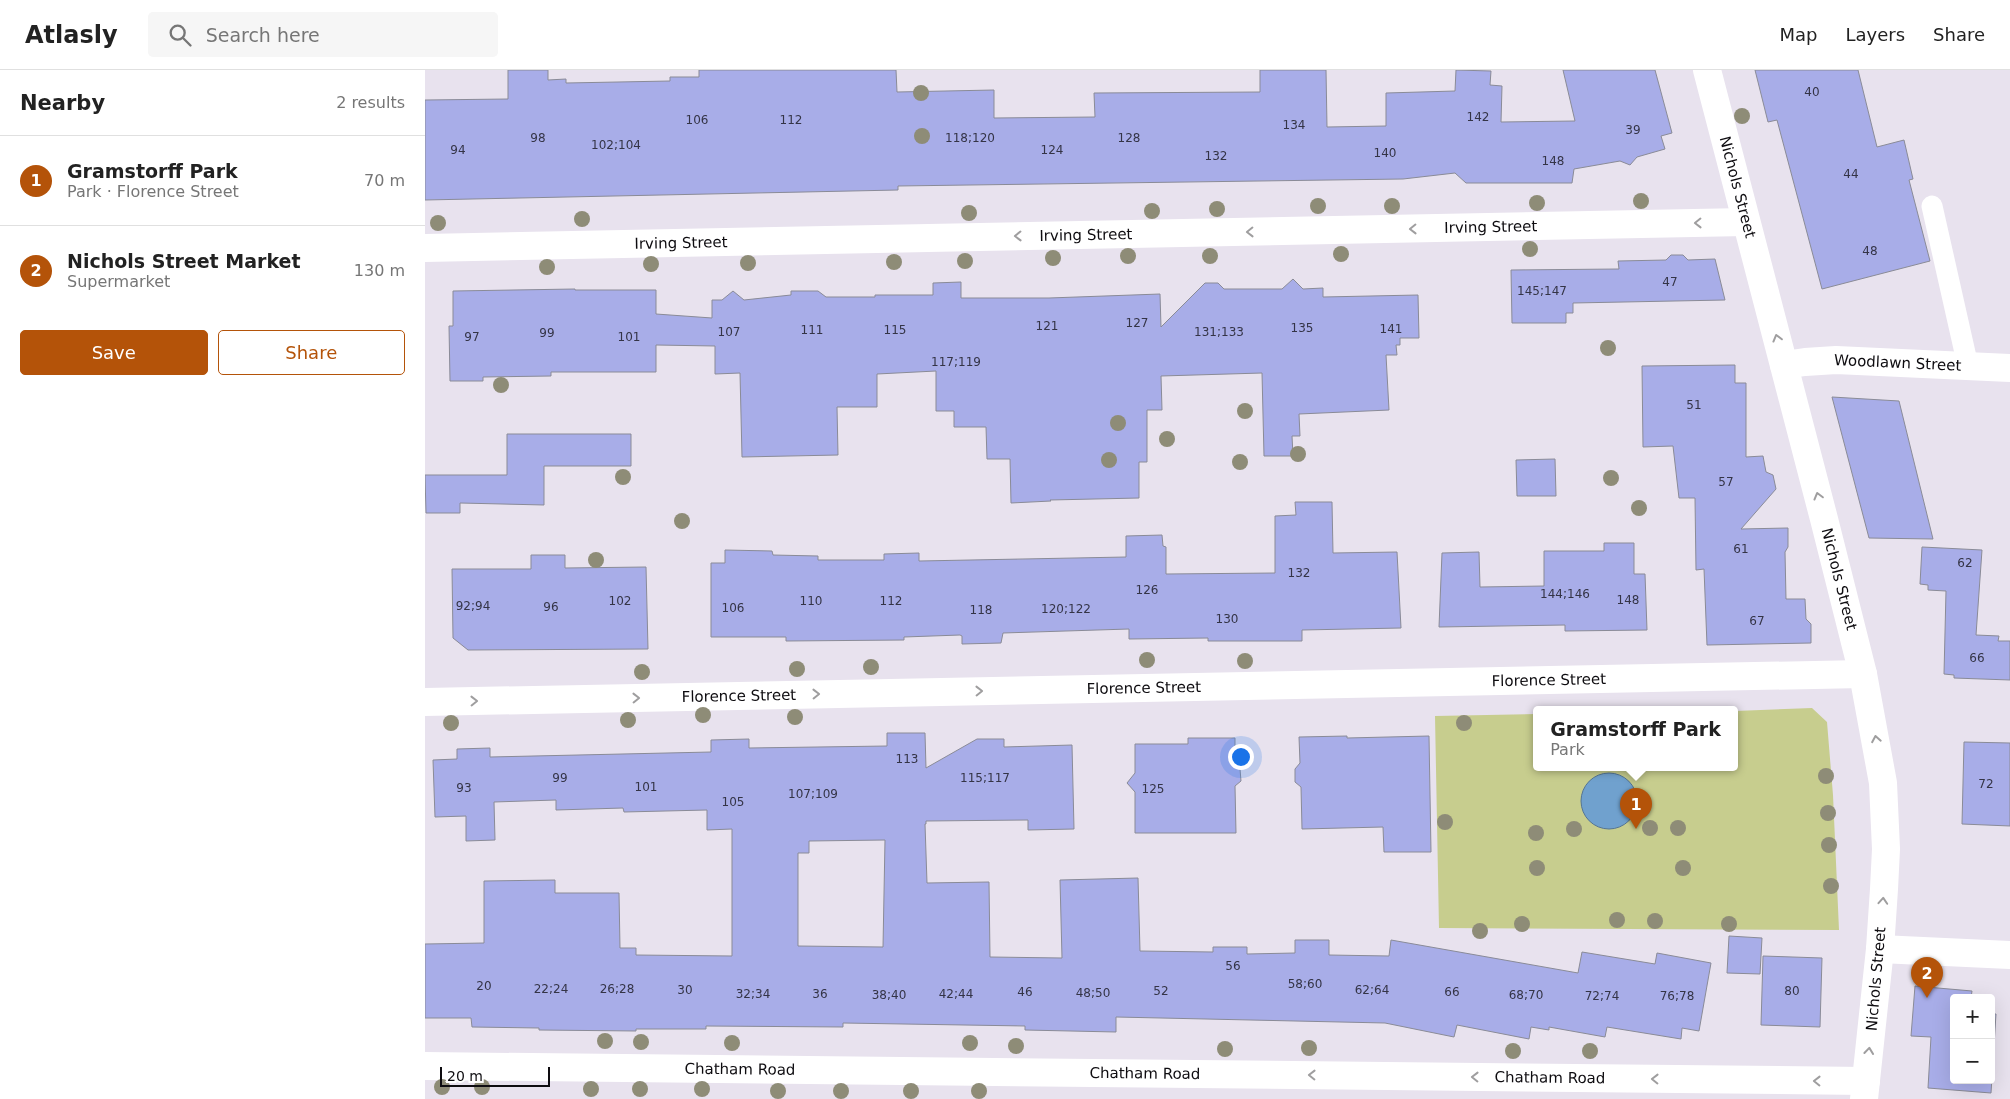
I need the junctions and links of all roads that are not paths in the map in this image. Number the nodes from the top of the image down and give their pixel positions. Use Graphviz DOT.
graph roads {
  1 [pos="1707,70"];
  2 [pos="1932,206"];
  3 [pos="1747,222"];
  4 [pos="425,248"];
  5 [pos="1784,365"];
  6 [pos="1968,366"];
  7 [pos="2010,368"];
  8 [pos="1863,674"];
  9 [pos="425,702"];
  10 [pos="1880,949"];
  11 [pos="2010,955"];
  12 [pos="425,1066"];
  13 [pos="1865,1090"];
  1 -- 3 [label="street, Nichols Street"];
  2 -- 6 [label="lane"];
  3 -- 4 [label="street, Irving Street, one-way"];
  5 -- 3 [label="street, Nichols Street, one-way"];
  5 -- 6 [label="street, Woodlawn Street"];
  8 -- 5 [label="street, Nichols Street, one-way"];
  6 -- 7 [label="street, Woodlawn Street"];
  9 -- 8 [label="street, Florence Street, one-way"];
  10 -- 8 [label="street, Nichols Street, one-way"];
  10 -- 11 [label="street"];
  13 -- 10 [label="street, Nichols Street, one-way"];
  13 -- 12 [label="street, Chatham Road, one-way"];
}
